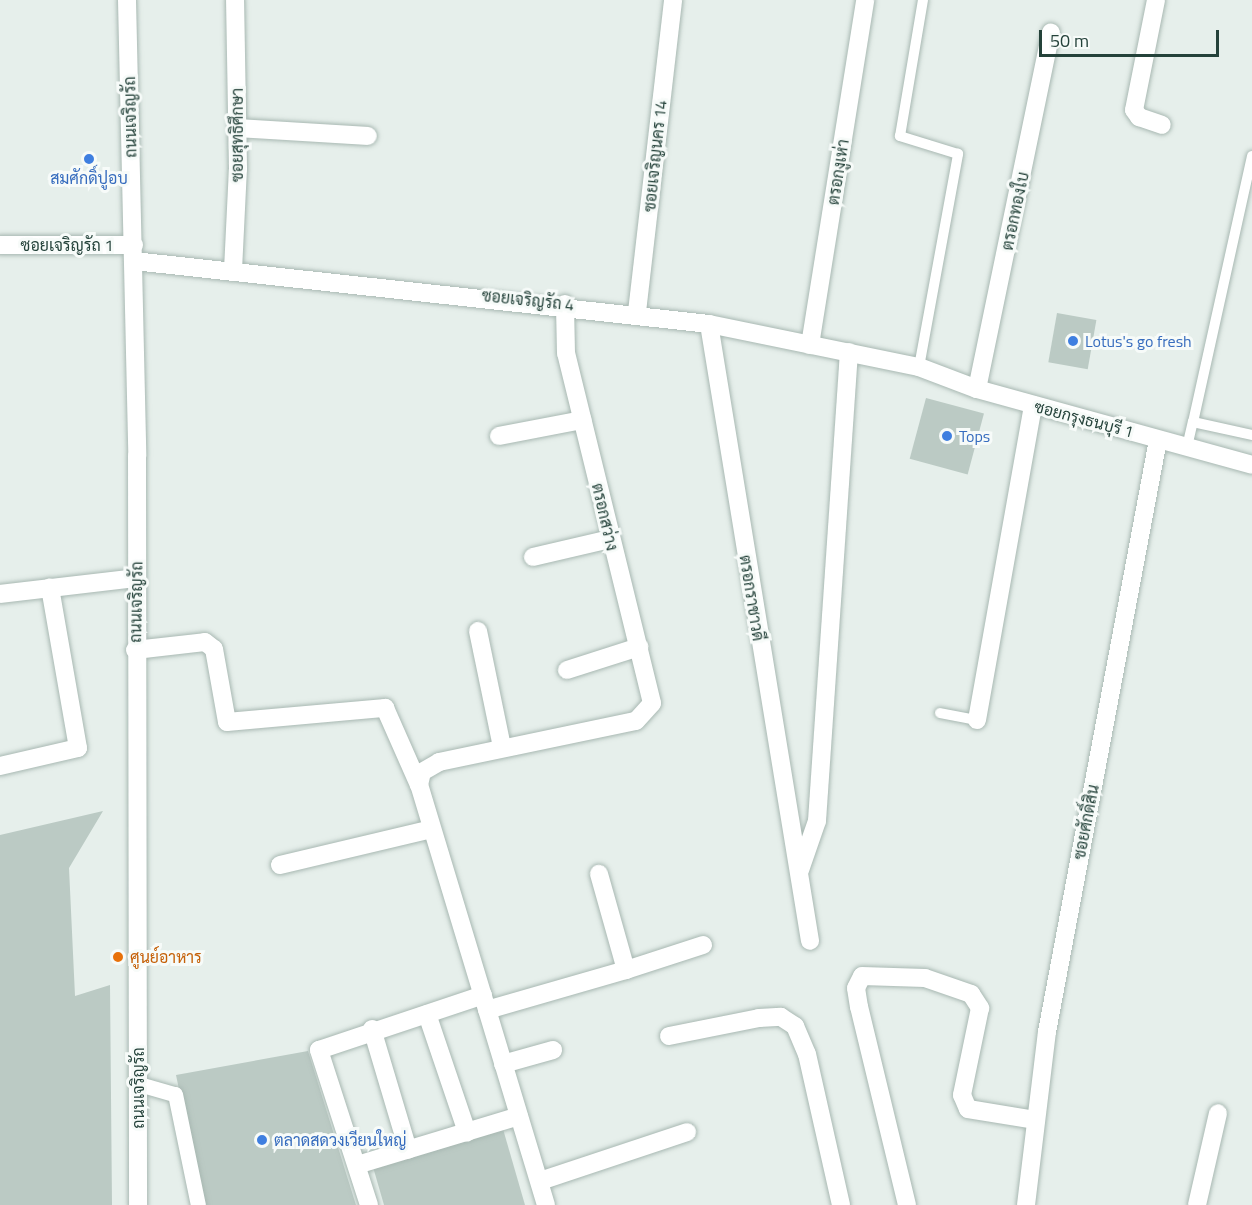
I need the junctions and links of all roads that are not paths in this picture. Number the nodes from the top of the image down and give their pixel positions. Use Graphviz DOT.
graph roads {
  1 [pos="127,0"];
  2 [pos="235,0"];
  3 [pos="672,0"];
  4 [pos="866,0"];
  5 [pos="923,0"];
  6 [pos="1156,0"];
  7 [pos="1051,33"];
  8 [pos="1162,125"];
  9 [pos="238,128"];
  10 [pos="368,136"];
  11 [pos="1252,156"];
  12 [pos="0,245"];
  13 [pos="134,253"];
  14 [pos="233,270"];
  15 [pos="565,304"];
  16 [pos="638,312"];
  17 [pos="709,324"];
  18 [pos="810,345"];
  19 [pos="849,352"];
  20 [pos="919,367"];
  21 [pos="977,389"];
  22 [pos="1033,405"];
  23 [pos="582,420"];
  24 [pos="1193,422"];
  25 [pos="1252,435"];
  26 [pos="499,436"];
  27 [pos="1158,440"];
  28 [pos="1187,447"];
  29 [pos="1252,465"];
  30 [pos="610,539"];
  31 [pos="533,557"];
  32 [pos="137,578"];
  33 [pos="50,587"];
  34 [pos="0,594"];
  35 [pos="478,631"];
  36 [pos="639,647"];
  37 [pos="135,650"];
  38 [pos="567,670"];
  39 [pos="940,713"];
  40 [pos="977,720"];
  41 [pos="502,747"];
  42 [pos="0,766"];
  43 [pos="419,785"];
  44 [pos="432,829"];
  45 [pos="280,865"];
  46 [pos="800,870"];
  47 [pos="599,874"];
  48 [pos="810,941"];
  49 [pos="703,945"];
  50 [pos="626,970"];
  51 [pos="485,1002"];
  52 [pos="427,1014"];
  53 [pos="372,1029"];
  54 [pos="669,1036"];
  55 [pos="553,1050"];
  56 [pos="503,1064"];
  57 [pos="138,1084"];
  58 [pos="1218,1113"];
  59 [pos="519,1116"];
  60 [pos="1036,1120"];
  61 [pos="466,1132"];
  62 [pos="687,1132"];
  63 [pos="408,1150"];
  64 [pos="357,1165"];
  65 [pos="540,1181"];
  66 [pos="138,1205"];
  67 [pos="198,1205"];
  68 [pos="369,1205"];
  69 [pos="546,1205"];
  70 [pos="841,1205"];
  71 [pos="907,1205"];
  72 [pos="1026,1205"];
  73 [pos="1197,1205"];
  1 -- 13 [label="street, ถนนเจริญรัถ"];
  2 -- 9 [label="street, ซอยสุทธิศึกษา"];
  3 -- 16 [label="street, ซอยเจริญนคร 14"];
  4 -- 18 [label="street, ตรอกงูเห่า"];
  5 -- 20 [label="lane"];
  6 -- 8 [label="street"];
  7 -- 21 [label="street, ตรอกทองใบ"];
  9 -- 10 [label="street"];
  9 -- 14 [label="street, ซอยสุทธิศึกษา"];
  11 -- 24 [label="lane"];
  12 -- 13 [label="street, ซอยเจริญรัถ 1"];
  13 -- 14 [label="street, ซอยเจริญรัถ 4"];
  13 -- 32 [label="street, ถนนเจริญรัถ"];
  14 -- 15 [label="street, ซอยเจริญรัถ 4"];
  15 -- 16 [label="street, ซอยเจริญรัถ 4"];
  15 -- 23 [label="street, ตรอกสว่าง"];
  16 -- 17 [label="street, ซอยเจริญรัถ 4"];
  17 -- 18 [label="street, ซอยเจริญรัถ 4"];
  17 -- 46 [label="street, ตรอกราชาวดี"];
  18 -- 19 [label="street, ซอยเจริญรัถ 4"];
  19 -- 20 [label="street, ซอยเจริญรัถ 4"];
  19 -- 46 [label="street, ตรอกราชาวดี"];
  20 -- 21 [label="street, ซอยกรุงธนบุรี 1"];
  21 -- 22 [label="street, ซอยกรุงธนบุรี 1"];
  22 -- 27 [label="street, ซอยกรุงธนบุรี 1"];
  22 -- 40 [label="street"];
  23 -- 26 [label="street"];
  23 -- 30 [label="street, ตรอกสว่าง"];
  24 -- 25 [label="lane"];
  24 -- 28 [label="lane"];
  27 -- 28 [label="street, ซอยกรุงธนบุรี 1"];
  27 -- 60 [label="street, ซอยศักดิ์สิน"];
  28 -- 29 [label="street, ซอยกรุงธนบุรี 1"];
  30 -- 31 [label="street"];
  30 -- 36 [label="street, ตรอกสว่าง"];
  32 -- 33 [label="street"];
  32 -- 37 [label="street, ถนนเจริญรัถ"];
  33 -- 34 [label="street"];
  33 -- 42 [label="street"];
  35 -- 41 [label="street"];
  36 -- 38 [label="street"];
  36 -- 41 [label="street, ตรอกสว่าง"];
  37 -- 43 [label="street"];
  37 -- 57 [label="street, ถนนเจริญรัถ"];
  39 -- 40 [label="lane"];
  41 -- 43 [label="street"];
  43 -- 44 [label="street"];
  44 -- 45 [label="street"];
  44 -- 51 [label="street"];
  46 -- 48 [label="street, ตรอกราชาวดี"];
  47 -- 50 [label="street"];
  49 -- 50 [label="street"];
  50 -- 51 [label="street"];
  51 -- 52 [label="street"];
  51 -- 56 [label="street"];
  52 -- 53 [label="street"];
  52 -- 61 [label="street"];
  53 -- 63 [label="street"];
  53 -- 64 [label="street"];
  54 -- 70 [label="street"];
  55 -- 56 [label="street"];
  56 -- 59 [label="street"];
  57 -- 66 [label="street, ถนนเจริญรัถ"];
  57 -- 67 [label="street"];
  58 -- 73 [label="street"];
  59 -- 61 [label="street"];
  59 -- 65 [label="street"];
  60 -- 71 [label="street"];
  60 -- 72 [label="street, ซอยศักดิ์สิน"];
  61 -- 63 [label="street"];
  62 -- 65 [label="street"];
  63 -- 64 [label="street"];
  64 -- 68 [label="street"];
  65 -- 69 [label="street"];
}
